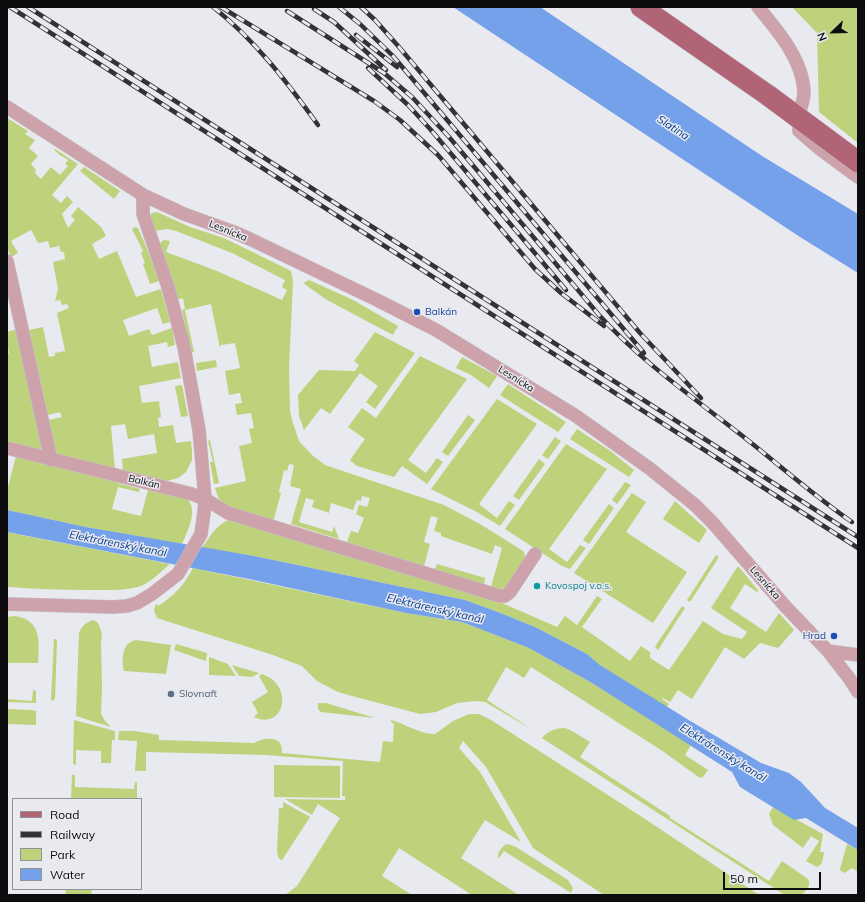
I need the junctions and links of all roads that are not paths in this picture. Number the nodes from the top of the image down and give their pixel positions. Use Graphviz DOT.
graph roads {
  1 [pos="641,7"];
  2 [pos="758,7"];
  3 [pos="7,107"];
  4 [pos="858,162"];
  5 [pos="858,177"];
  6 [pos="143,195"];
  7 [pos="7,262"];
  8 [pos="7,448"];
  9 [pos="51,460"];
  10 [pos="205,499"];
  11 [pos="535,554"];
  12 [pos="7,604"];
  13 [pos="828,651"];
  14 [pos="858,655"];
  15 [pos="858,692"];
  1 -- 4 [label="main road, bridge"];
  2 -- 5 [label="street"];
  3 -- 6 [label="street, Lesnícka"];
  6 -- 10 [label="street"];
  6 -- 13 [label="street, Lesnícka"];
  7 -- 9 [label="street"];
  8 -- 9 [label="street, Balkán"];
  9 -- 10 [label="street, Balkán"];
  10 -- 11 [label="street, Balkán"];
  10 -- 12 [label="street"];
  13 -- 14 [label="street"];
  13 -- 15 [label="street"];
}
